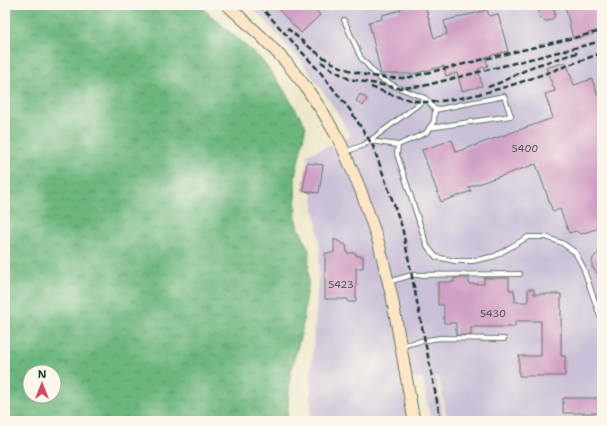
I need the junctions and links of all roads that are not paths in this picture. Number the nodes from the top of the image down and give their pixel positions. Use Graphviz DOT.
graph roads {
  1 [pos="227,5"];
  2 [pos="344,20"];
  3 [pos="425,98"];
  4 [pos="435,110"];
  5 [pos="429,128"];
  6 [pos="370,141"];
  7 [pos="398,145"];
  8 [pos="344,153"];
  9 [pos="520,274"];
  10 [pos="388,282"];
  11 [pos="602,322"];
  12 [pos="504,339"];
  13 [pos="400,346"];
  14 [pos="414,421"];
  1 -- 8 [label="main road"];
  2 -- 3 [label="lane"];
  3 -- 4 [label="lane"];
  3 -- 6 [label="lane"];
  4 -- 5 [label="lane"];
  4 -- 5 [label="lane"];
  5 -- 7 [label="lane"];
  6 -- 7 [label="lane"];
  6 -- 8 [label="lane"];
  7 -- 11 [label="lane"];
  8 -- 10 [label="main road"];
  9 -- 10 [label="lane"];
  10 -- 13 [label="main road"];
  12 -- 13 [label="lane"];
  13 -- 14 [label="main road"];
}
